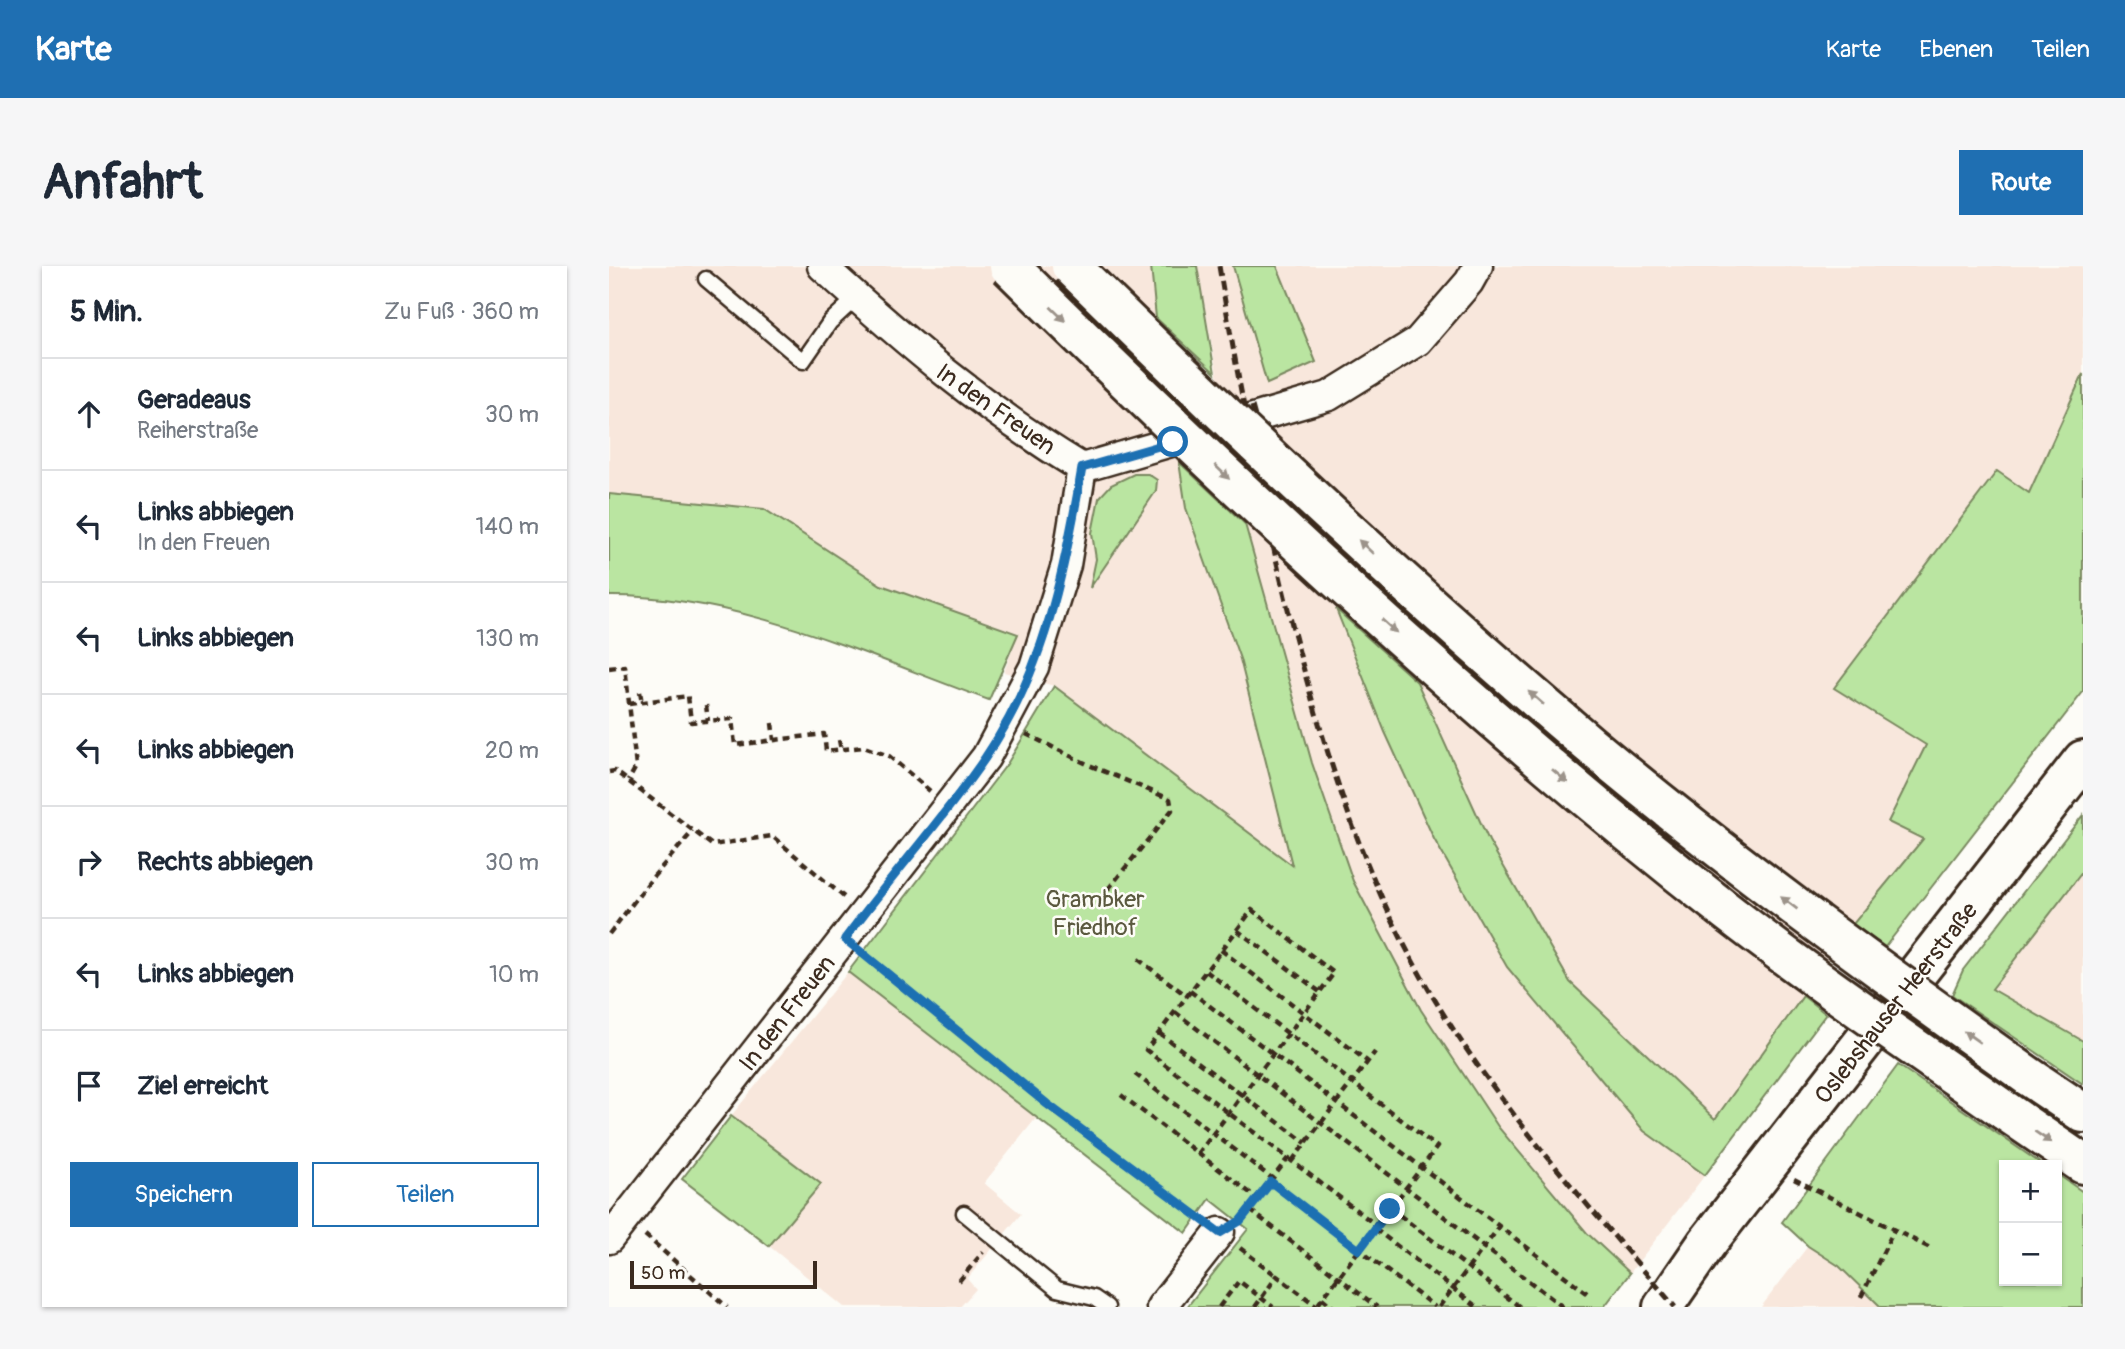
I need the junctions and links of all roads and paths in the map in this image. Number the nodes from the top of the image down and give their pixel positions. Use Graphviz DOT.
graph roads {
  1 [pos="822,266"];
  2 [pos="1009,266"];
  3 [pos="1071,266"];
  4 [pos="1478,266"];
  5 [pos="706,279"];
  6 [pos="857,298"];
  7 [pos="1082,468"];
  8 [pos="609,668"];
  9 [pos="639,692"];
  10 [pos="642,703"];
  11 [pos="629,704"];
  12 [pos="706,705"];
  13 [pos="708,721"];
  14 [pos="1006,721"];
  15 [pos="772,723"];
  16 [pos="774,740"];
  17 [pos="839,740"];
  18 [pos="841,750"];
  19 [pos="2083,760"];
  20 [pos="609,772"];
  21 [pos="628,781"];
  22 [pos="951,804"];
  23 [pos="694,831"];
  24 [pos="1105,892"];
  25 [pos="863,914"];
  26 [pos="1237,930"];
  27 [pos="609,934"];
  28 [pos="845,939"];
  29 [pos="1221,950"];
  30 [pos="1138,959"];
  31 [pos="1206,971"];
  32 [pos="1320,992"];
  33 [pos="1189,994"];
  34 [pos="1175,1012"];
  35 [pos="1304,1013"];
  36 [pos="1159,1033"];
  37 [pos="1288,1034"];
  38 [pos="1375,1052"];
  39 [pos="1273,1054"];
  40 [pos="1367,1061"];
  41 [pos="1135,1074"];
  42 [pos="1257,1075"];
  43 [pos="1352,1082"];
  44 [pos="1242,1095"];
  45 [pos="1121,1096"];
  46 [pos="1336,1102"];
  47 [pos="2083,1112"];
  48 [pos="1229,1113"];
  49 [pos="1321,1123"];
  50 [pos="1213,1134"];
  51 [pos="1306,1143"];
  52 [pos="1198,1154"];
  53 [pos="1290,1160"];
  54 [pos="2083,1164"];
  55 [pos="1769,1166"];
  56 [pos="1421,1167"];
  57 [pos="1272,1181"];
  58 [pos="1406,1188"];
  59 [pos="1258,1199"];
  60 [pos="1390,1209"];
  61 [pos="1250,1210"];
  62 [pos="964,1213"];
  63 [pos="615,1222"];
  64 [pos="1500,1226"];
  65 [pos="1376,1227"];
  66 [pos="1894,1230"];
  67 [pos="1220,1233"];
  68 [pos="995,1238"];
  69 [pos="1484,1247"];
  70 [pos="1930,1248"];
  71 [pos="1359,1250"];
  72 [pos="1469,1268"];
  73 [pos="1277,1276"];
  74 [pos="1338,1277"];
  75 [pos="958,1281"];
  76 [pos="1453,1289"];
  77 [pos="1587,1293"];
  78 [pos="1861,1297"];
  79 [pos="1262,1298"];
  80 [pos="1322,1298"];
  81 [pos="1316,1306"];
  82 [pos="727,1307"];
  83 [pos="1107,1307"];
  84 [pos="1161,1307"];
  85 [pos="1219,1307"];
  86 [pos="1255,1307"];
  87 [pos="1273,1307"];
  88 [pos="1333,1307"];
  89 [pos="1377,1307"];
  90 [pos="1437,1307"];
  91 [pos="1477,1307"];
  92 [pos="1520,1307"];
  93 [pos="1563,1307"];
  94 [pos="1663,1307"];
  1 -- 6 [label="street, In den Freuen"];
  2 -- 54 [label="main road, one-way, bridge"];
  47 -- 3 [label="main road, one-way, bridge"];
  4 -- 7 [label="street"];
  5 -- 6 [label="lane"];
  6 -- 7 [label="street, In den Freuen"];
  7 -- 14 [label="street, In den Freuen"];
  8 -- 11 [label="path"];
  9 -- 10 [label="path"];
  10 -- 11 [label="path"];
  10 -- 13 [label="path"];
  11 -- 21 [label="path"];
  12 -- 13 [label="path"];
  13 -- 16 [label="path"];
  14 -- 22 [label="street, In den Freuen"];
  14 -- 24 [label="path"];
  15 -- 16 [label="path"];
  16 -- 18 [label="path"];
  17 -- 18 [label="path"];
  18 -- 22 [label="path"];
  19 -- 55 [label="main road, Oslebshauser Heerstraße"];
  20 -- 21 [label="path"];
  21 -- 23 [label="path"];
  22 -- 25 [label="street, In den Freuen"];
  23 -- 25 [label="path"];
  23 -- 27 [label="path"];
  25 -- 28 [label="street, In den Freuen"];
  26 -- 29 [label="path"];
  26 -- 32 [label="path"];
  26 -- 32 [label="path"];
  28 -- 63 [label="street, In den Freuen"];
  28 -- 67 [label="path"];
  29 -- 31 [label="path"];
  29 -- 35 [label="path"];
  30 -- 33 [label="path"];
  31 -- 33 [label="path"];
  31 -- 37 [label="path"];
  32 -- 35 [label="path"];
  33 -- 34 [label="path"];
  33 -- 39 [label="path"];
  34 -- 36 [label="path"];
  34 -- 42 [label="path"];
  35 -- 37 [label="path"];
  35 -- 40 [label="path"];
  36 -- 44 [label="path"];
  36 -- 48 [label="path"];
  37 -- 39 [label="path"];
  37 -- 43 [label="path"];
  38 -- 40 [label="path"];
  39 -- 42 [label="path"];
  39 -- 46 [label="path"];
  40 -- 43 [label="path"];
  41 -- 50 [label="path"];
  42 -- 44 [label="path"];
  42 -- 49 [label="path"];
  43 -- 46 [label="path"];
  43 -- 56 [label="path"];
  44 -- 48 [label="path"];
  44 -- 51 [label="path"];
  45 -- 52 [label="path"];
  46 -- 49 [label="path"];
  46 -- 56 [label="path"];
  48 -- 50 [label="path"];
  48 -- 53 [label="path"];
  49 -- 51 [label="path"];
  49 -- 58 [label="path"];
  50 -- 52 [label="path"];
  50 -- 57 [label="path"];
  51 -- 53 [label="path"];
  52 -- 59 [label="path"];
  53 -- 57 [label="path"];
  53 -- 65 [label="path"];
  55 -- 66 [label="path"];
  55 -- 94 [label="main road, Oslebshauser Heerstraße"];
  56 -- 58 [label="path"];
  56 -- 64 [label="path"];
  57 -- 59 [label="path"];
  57 -- 71 [label="path"];
  58 -- 60 [label="path"];
  58 -- 69 [label="path"];
  59 -- 61 [label="path"];
  60 -- 65 [label="path"];
  60 -- 72 [label="path"];
  61 -- 67 [label="path"];
  61 -- 74 [label="path"];
  62 -- 68 [label="lane"];
  63 -- 82 [label="path"];
  64 -- 69 [label="path"];
  64 -- 77 [label="path"];
  65 -- 71 [label="path"];
  65 -- 76 [label="path"];
  66 -- 70 [label="path"];
  66 -- 78 [label="path"];
  67 -- 73 [label="path"];
  67 -- 84 [label="street"];
  68 -- 75 [label="path"];
  68 -- 83 [label="lane"];
  69 -- 72 [label="path"];
  69 -- 93 [label="path"];
  71 -- 74 [label="path"];
  71 -- 90 [label="path"];
  72 -- 76 [label="path"];
  72 -- 92 [label="path"];
  73 -- 79 [label="path"];
  73 -- 81 [label="path"];
  74 -- 80 [label="path"];
  74 -- 89 [label="path"];
  76 -- 90 [label="path"];
  76 -- 91 [label="path"];
  79 -- 85 [label="path"];
  79 -- 86 [label="path"];
  79 -- 87 [label="path"];
  80 -- 81 [label="path"];
  80 -- 88 [label="path"];
}
